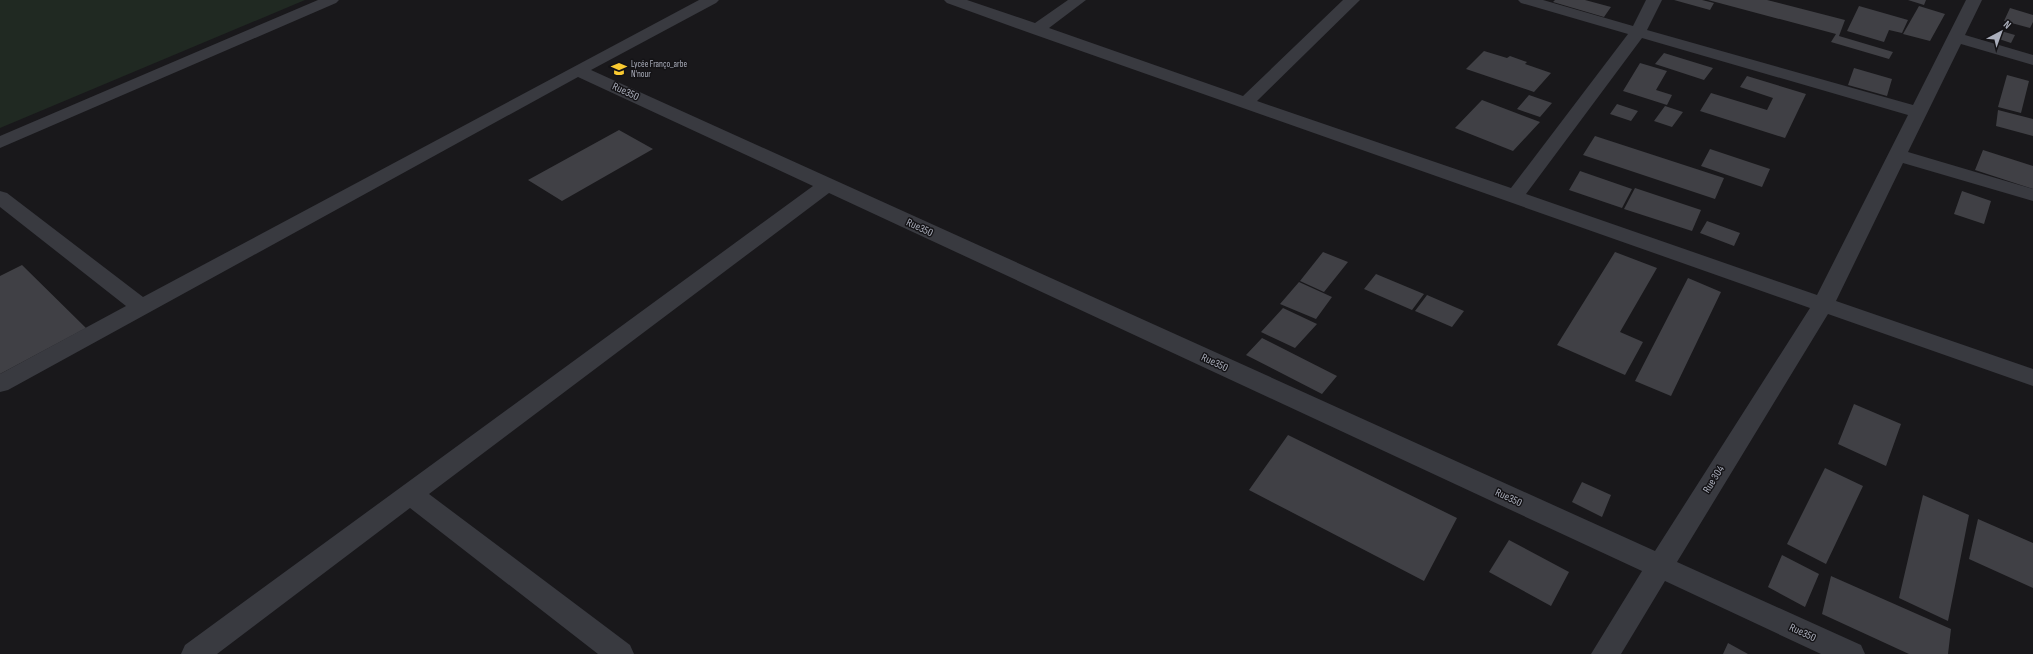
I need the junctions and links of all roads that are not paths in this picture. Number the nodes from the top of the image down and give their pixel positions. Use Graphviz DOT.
graph roads {
  1 [pos="331,0"];
  2 [pos="711,0"];
  3 [pos="952,0"];
  4 [pos="1078,0"];
  5 [pos="1352,0"];
  6 [pos="1526,0"];
  7 [pos="1654,0"];
  8 [pos="1974,0"];
  9 [pos="1036,30"];
  10 [pos="1638,32"];
  11 [pos="1956,37"];
  12 [pos="2033,60"];
  13 [pos="578,70"];
  14 [pos="1245,103"];
  15 [pos="1919,112"];
  16 [pos="0,143"];
  17 [pos="1897,155"];
  18 [pos="828,184"];
  19 [pos="2033,195"];
  20 [pos="0,197"];
  21 [pos="1514,197"];
  22 [pos="1822,305"];
  23 [pos="142,307"];
  24 [pos="2033,378"];
  25 [pos="0,384"];
  26 [pos="410,494"];
  27 [pos="1659,566"];
  28 [pos="195,654"];
  29 [pos="620,654"];
  30 [pos="1605,654"];
  31 [pos="1851,654"];
  1 -- 16 [label="street"];
  2 -- 13 [label="street"];
  3 -- 9 [label="street"];
  4 -- 9 [label="street"];
  5 -- 14 [label="street"];
  6 -- 10 [label="street"];
  7 -- 10 [label="street"];
  8 -- 11 [label="street, Rue 304"];
  9 -- 14 [label="street"];
  10 -- 15 [label="street"];
  10 -- 21 [label="street"];
  11 -- 12 [label="street"];
  11 -- 15 [label="street, Rue 304"];
  13 -- 18 [label="street, Rue350"];
  13 -- 23 [label="street"];
  14 -- 21 [label="street"];
  15 -- 17 [label="street, Rue 304"];
  17 -- 19 [label="street"];
  17 -- 22 [label="street, Rue 304"];
  18 -- 26 [label="street"];
  18 -- 27 [label="street, Rue350"];
  20 -- 23 [label="street"];
  21 -- 22 [label="street"];
  22 -- 24 [label="street"];
  22 -- 27 [label="street, Rue 304"];
  23 -- 25 [label="street"];
  26 -- 28 [label="street"];
  26 -- 29 [label="street"];
  27 -- 30 [label="street, Rue 304"];
  27 -- 31 [label="street, Rue350"];
}
